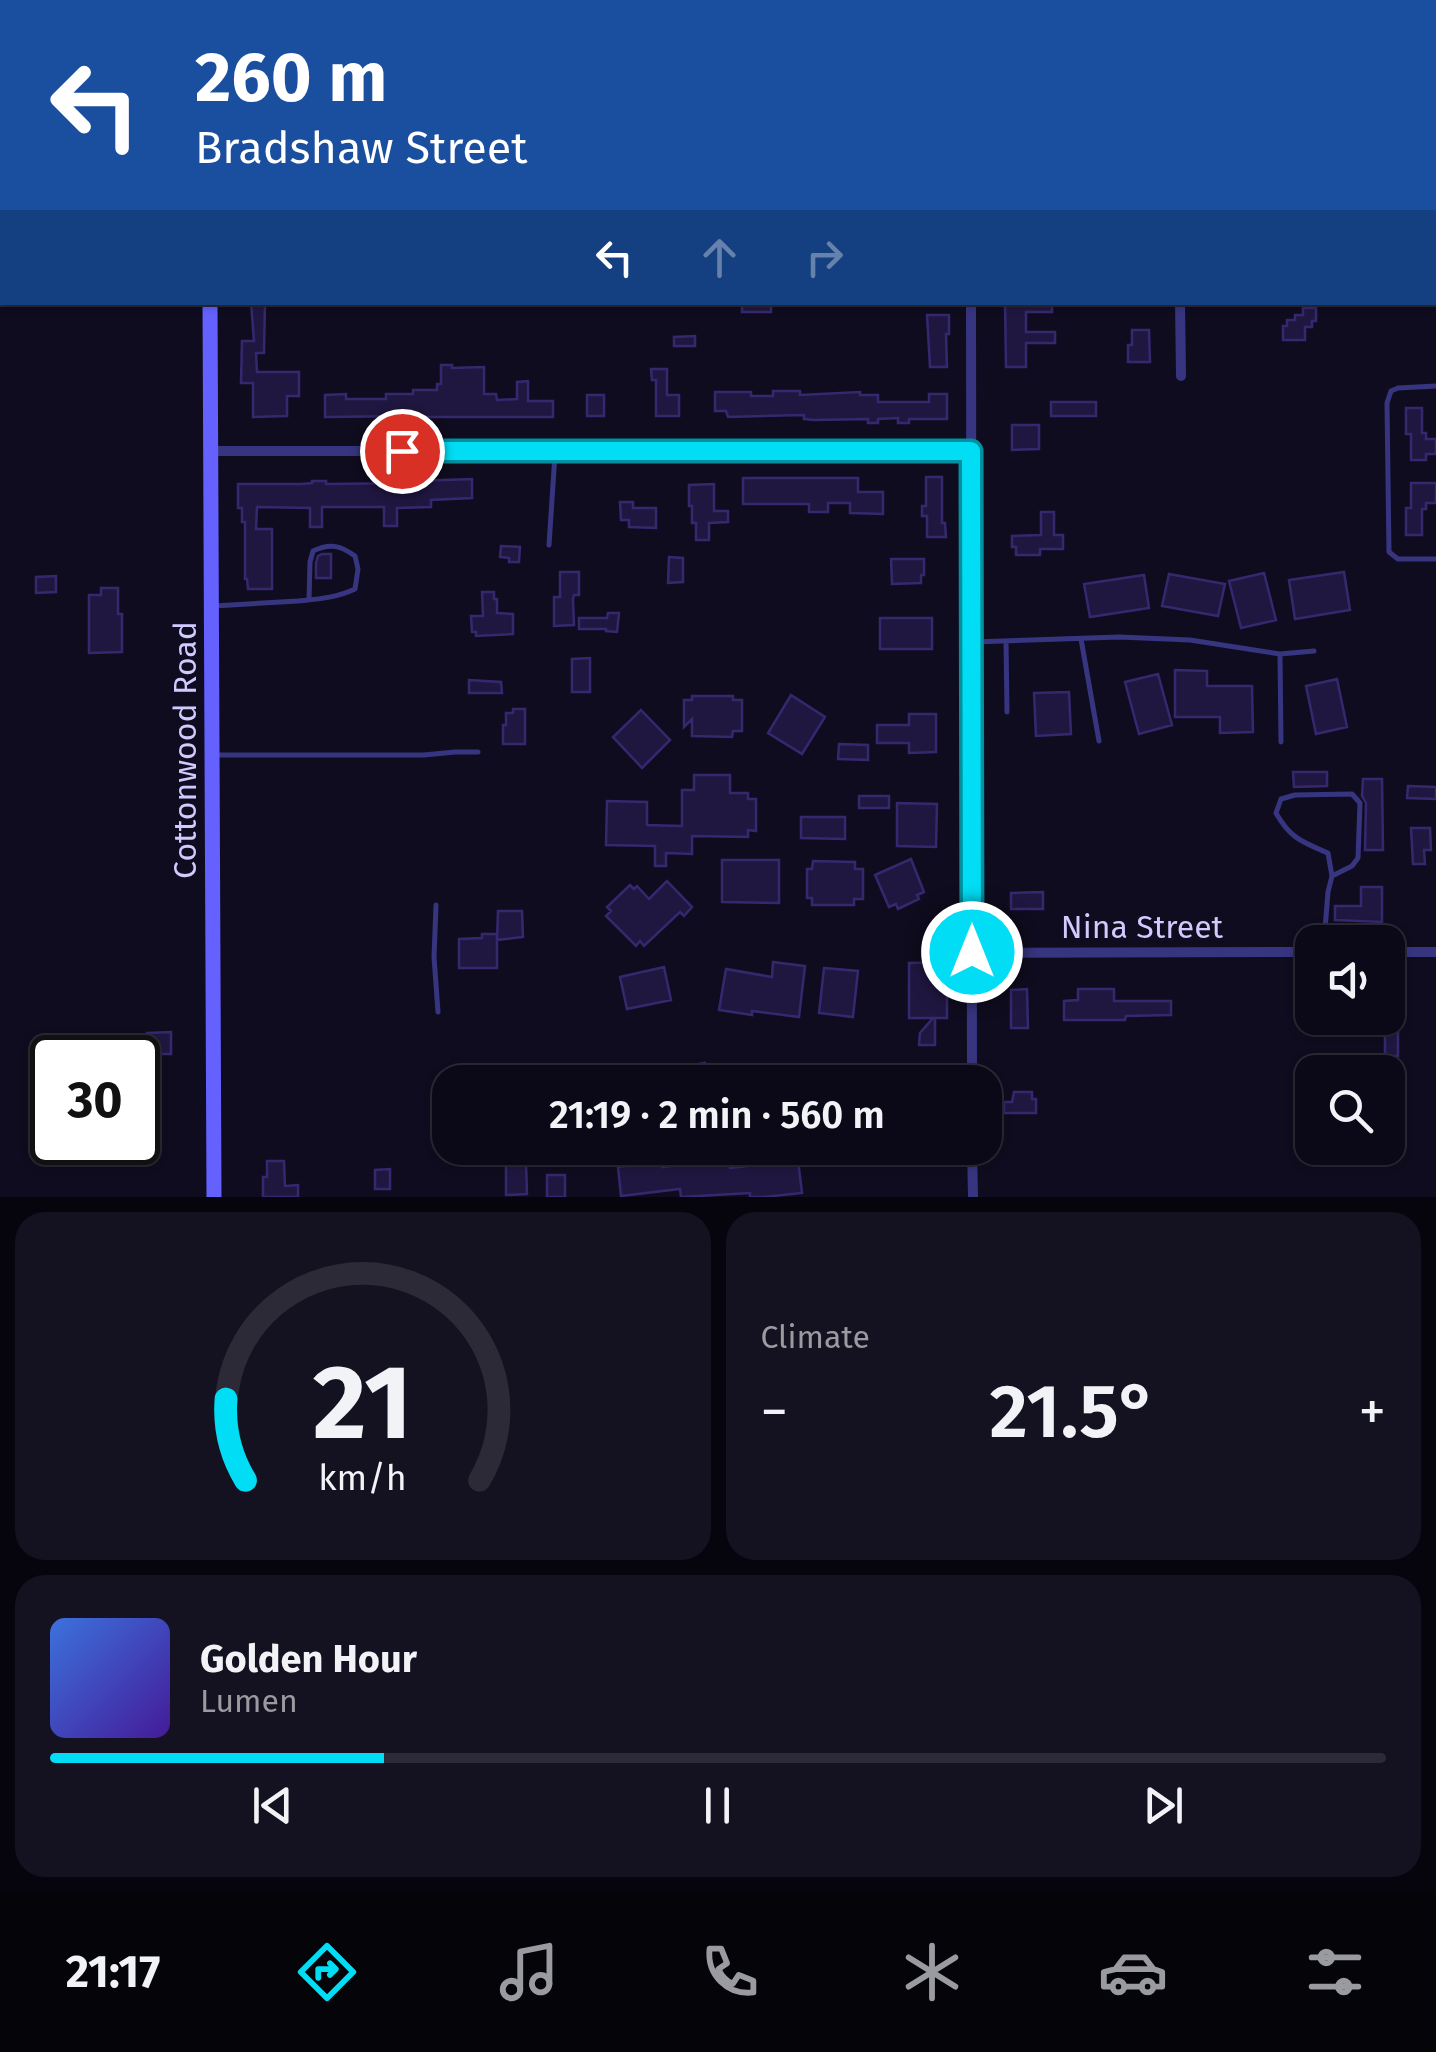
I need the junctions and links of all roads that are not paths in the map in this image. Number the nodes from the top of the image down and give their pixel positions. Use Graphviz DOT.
graph roads {
  1 [pos="210,305"];
  2 [pos="971,305"];
  3 [pos="1180,305"];
  4 [pos="1180,376"];
  5 [pos="1436,386"];
  6 [pos="211,451"];
  7 [pos="556,451"];
  8 [pos="971,451"];
  9 [pos="548,545"];
  10 [pos="1436,559"];
  11 [pos="309,600"];
  12 [pos="212,606"];
  13 [pos="1081,639"];
  14 [pos="1006,641"];
  15 [pos="972,642"];
  16 [pos="1314,650"];
  17 [pos="1280,654"];
  18 [pos="1008,712"];
  19 [pos="1099,741"];
  20 [pos="1280,742"];
  21 [pos="478,752"];
  22 [pos="212,755"];
  23 [pos="1332,876"];
  24 [pos="436,905"];
  25 [pos="1325,925"];
  26 [pos="972,952"];
  27 [pos="1295,952"];
  28 [pos="1405,952"];
  29 [pos="1436,952"];
  30 [pos="438,1012"];
  31 [pos="972,1065"];
  32 [pos="972,1165"];
  33 [pos="214,1197"];
  34 [pos="972,1197"];
  1 -- 6 [label="street, Cottonwood Road"];
  2 -- 8 [label="street"];
  3 -- 4 [label="street"];
  5 -- 10 [label="lane"];
  6 -- 7 [label="street"];
  6 -- 12 [label="street, Cottonwood Road"];
  7 -- 8 [label="street"];
  7 -- 9 [label="lane"];
  8 -- 15 [label="street"];
  11 -- 11 [label="lane"];
  11 -- 12 [label="lane"];
  12 -- 22 [label="street, Cottonwood Road"];
  13 -- 14 [label="lane"];
  13 -- 17 [label="lane"];
  13 -- 19 [label="lane"];
  14 -- 15 [label="lane"];
  14 -- 18 [label="lane"];
  15 -- 26 [label="street"];
  16 -- 17 [label="lane"];
  17 -- 20 [label="lane"];
  21 -- 22 [label="lane"];
  22 -- 33 [label="street, Cottonwood Road"];
  23 -- 23 [label="lane"];
  23 -- 25 [label="lane"];
  24 -- 30 [label="lane"];
  26 -- 27 [label="street, Nina Street"];
  26 -- 31 [label="street"];
  28 -- 29 [label="street"];
  32 -- 34 [label="street"];
}
